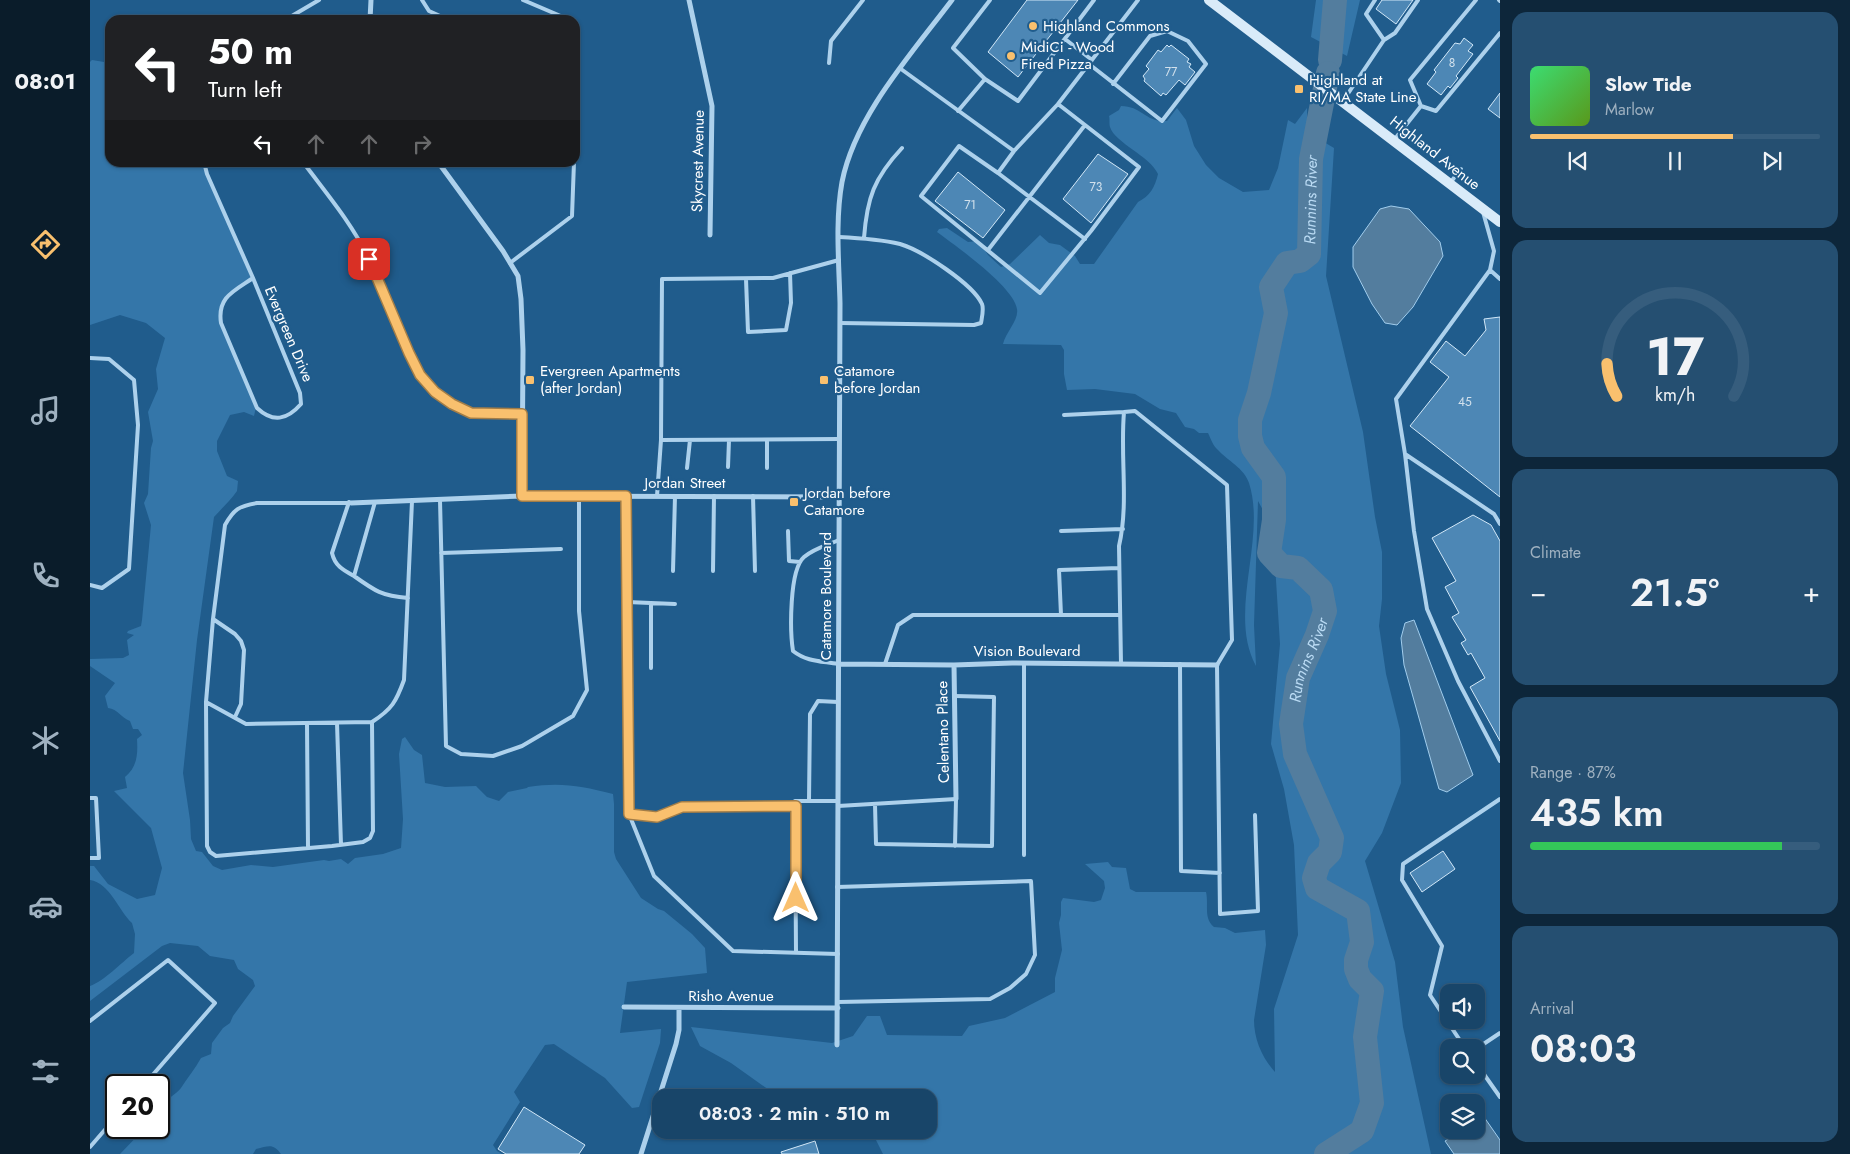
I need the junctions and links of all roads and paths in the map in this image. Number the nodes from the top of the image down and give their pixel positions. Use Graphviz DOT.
graph roads {
  1 [pos="319,0"];
  2 [pos="370,0"];
  3 [pos="422,0"];
  4 [pos="523,0"];
  5 [pos="689,0"];
  6 [pos="863,0"];
  7 [pos="952,0"];
  8 [pos="990,0"];
  9 [pos="1094,0"];
  10 [pos="1138,0"];
  11 [pos="1210,0"];
  12 [pos="1375,0"];
  13 [pos="1418,0"];
  14 [pos="1476,0"];
  15 [pos="293,15"];
  16 [pos="370,15"];
  17 [pos="438,15"];
  18 [pos="558,15"];
  19 [pos="1500,33"];
  20 [pos="1065,39"];
  21 [pos="1384,40"];
  22 [pos="1092,60"];
  23 [pos="829,64"];
  24 [pos="1088,64"];
  25 [pos="901,69"];
  26 [pos="985,79"];
  27 [pos="1114,84"];
  28 [pos="1343,101"];
  29 [pos="1058,104"];
  30 [pos="1421,106"];
  31 [pos="958,111"];
  32 [pos="1085,125"];
  33 [pos="1394,140"];
  34 [pos="902,148"];
  35 [pos="1014,151"];
  36 [pos="205,167"];
  37 [pos="307,167"];
  38 [pos="442,167"];
  39 [pos="574,167"];
  40 [pos="1461,169"];
  41 [pos="998,173"];
  42 [pos="1449,184"];
  43 [pos="1030,197"];
  44 [pos="1483,210"];
  45 [pos="1500,222"];
  46 [pos="710,235"];
  47 [pos="839,237"];
  48 [pos="864,238"];
  49 [pos="1085,239"];
  50 [pos="988,250"];
  51 [pos="839,260"];
  52 [pos="510,263"];
  53 [pos="1490,270"];
  54 [pos="790,273"];
  55 [pos="253,278"];
  56 [pos="746,279"];
  57 [pos="1500,279"];
  58 [pos="840,323"];
  59 [pos="90,358"];
  60 [pos="1124,412"];
  61 [pos="522,414"];
  62 [pos="1064,416"];
  63 [pos="661,440"];
  64 [pos="690,440"];
  65 [pos="729,440"];
  66 [pos="767,440"];
  67 [pos="839,440"];
  68 [pos="1405,454"];
  69 [pos="728,466"];
  70 [pos="687,468"];
  71 [pos="768,468"];
  72 [pos="522,496"];
  73 [pos="579,496"];
  74 [pos="626,496"];
  75 [pos="657,496"];
  76 [pos="675,496"];
  77 [pos="714,496"];
  78 [pos="753,496"];
  79 [pos="839,497"];
  80 [pos="440,500"];
  81 [pos="412,501"];
  82 [pos="350,502"];
  83 [pos="375,502"];
  84 [pos="1500,524"];
  85 [pos="1123,529"];
  86 [pos="788,530"];
  87 [pos="1062,532"];
  88 [pos="839,540"];
  89 [pos="561,549"];
  90 [pos="441,553"];
  91 [pos="800,562"];
  92 [pos="1119,568"];
  93 [pos="674,571"];
  94 [pos="714,571"];
  95 [pos="756,571"];
  96 [pos="354,576"];
  97 [pos="90,585"];
  98 [pos="408,598"];
  99 [pos="627,602"];
  100 [pos="651,603"];
  101 [pos="675,604"];
  102 [pos="1061,615"];
  103 [pos="1120,615"];
  104 [pos="213,619"];
  105 [pos="1024,663"];
  106 [pos="838,664"];
  107 [pos="886,664"];
  108 [pos="1121,664"];
  109 [pos="1180,664"];
  110 [pos="954,665"];
  111 [pos="1217,665"];
  112 [pos="651,668"];
  113 [pos="955,696"];
  114 [pos="206,702"];
  115 [pos="838,702"];
  116 [pos="235,717"];
  117 [pos="372,722"];
  118 [pos="307,723"];
  119 [pos="337,723"];
  120 [pos="1500,761"];
  121 [pos="90,798"];
  122 [pos="956,799"];
  123 [pos="1500,799"];
  124 [pos="809,801"];
  125 [pos="838,804"];
  126 [pos="875,804"];
  127 [pos="796,806"];
  128 [pos="629,814"];
  129 [pos="1255,815"];
  130 [pos="341,845"];
  131 [pos="955,846"];
  132 [pos="308,848"];
  133 [pos="1024,855"];
  134 [pos="90,858"];
  135 [pos="1220,873"];
  136 [pos="837,887"];
  137 [pos="796,953"];
  138 [pos="838,954"];
  139 [pos="838,1005"];
  140 [pos="624,1007"];
  141 [pos="679,1008"];
  142 [pos="90,1021"];
  143 [pos="1500,1033"];
  144 [pos="1459,1039"];
  145 [pos="1485,1043"];
  146 [pos="837,1046"];
  147 [pos="154,1074"];
  148 [pos="1485,1076"];
  149 [pos="1500,1097"];
  150 [pos="105,1130"];
  151 [pos="90,1147"];
  152 [pos="641,1154"];
  1 -- 15 [label="lane"];
  2 -- 16 [label="street"];
  3 -- 17 [label="lane"];
  4 -- 18 [label="lane"];
  5 -- 46 [label="street, Skycrest Avenue"];
  6 -- 23 [label="lane"];
  7 -- 25 [label="street, Catamore Boulevard"];
  8 -- 26 [label="lane"];
  9 -- 20 [label="lane"];
  10 -- 22 [label="lane"];
  11 -- 28 [label="main road, Highland Avenue"];
  12 -- 21 [label="lane"];
  13 -- 21 [label="lane"];
  14 -- 30 [label="lane"];
  19 -- 30 [label="lane"];
  20 -- 22 [label="lane"];
  20 -- 26 [label="lane"];
  21 -- 28 [label="lane"];
  22 -- 24 [label="lane"];
  24 -- 27 [label="lane"];
  24 -- 29 [label="lane"];
  25 -- 31 [label="lane"];
  25 -- 47 [label="street, Catamore Boulevard"];
  26 -- 31 [label="lane"];
  27 -- 27 [label="lane"];
  28 -- 33 [label="main road, Highland Avenue"];
  29 -- 32 [label="lane"];
  29 -- 35 [label="lane"];
  30 -- 33 [label="lane"];
  31 -- 35 [label="lane"];
  32 -- 43 [label="lane"];
  32 -- 49 [label="lane"];
  33 -- 42 [label="main road, Highland Avenue"];
  34 -- 48 [label="lane"];
  35 -- 41 [label="lane"];
  36 -- 55 [label="lane, Evergreen Drive"];
  37 -- 61 [label="lane"];
  38 -- 52 [label="street"];
  39 -- 52 [label="lane"];
  40 -- 42 [label="lane"];
  41 -- 43 [label="lane"];
  41 -- 50 [label="lane"];
  42 -- 44 [label="main road, Highland Avenue"];
  43 -- 49 [label="lane"];
  43 -- 50 [label="lane"];
  44 -- 45 [label="main road, Highland Avenue"];
  44 -- 53 [label="lane"];
  47 -- 48 [label="lane"];
  47 -- 51 [label="street, Catamore Boulevard"];
  48 -- 58 [label="lane"];
  49 -- 50 [label="lane"];
  51 -- 54 [label="lane"];
  51 -- 58 [label="street, Catamore Boulevard"];
  52 -- 61 [label="street"];
  53 -- 57 [label="lane"];
  53 -- 68 [label="lane"];
  54 -- 56 [label="lane"];
  54 -- 56 [label="lane"];
  55 -- 55 [label="lane, Evergreen Drive"];
  56 -- 63 [label="lane"];
  58 -- 67 [label="street, Catamore Boulevard"];
  59 -- 97 [label="lane"];
  60 -- 62 [label="lane"];
  60 -- 85 [label="lane"];
  60 -- 111 [label="lane"];
  61 -- 72 [label="street"];
  63 -- 64 [label="lane"];
  63 -- 75 [label="lane"];
  64 -- 65 [label="lane"];
  64 -- 70 [label="lane"];
  65 -- 66 [label="lane"];
  65 -- 69 [label="lane"];
  66 -- 67 [label="lane"];
  66 -- 71 [label="lane"];
  67 -- 79 [label="street, Catamore Boulevard"];
  68 -- 84 [label="lane"];
  68 -- 120 [label="lane"];
  72 -- 73 [label="street, Jordan Street"];
  72 -- 80 [label="street, Jordan Street"];
  73 -- 74 [label="street, Jordan Street"];
  73 -- 90 [label="lane"];
  74 -- 75 [label="street, Jordan Street"];
  74 -- 99 [label="lane"];
  75 -- 76 [label="street, Jordan Street"];
  76 -- 77 [label="street, Jordan Street"];
  76 -- 93 [label="lane"];
  77 -- 78 [label="street, Jordan Street"];
  77 -- 94 [label="lane"];
  78 -- 79 [label="street, Jordan Street"];
  78 -- 95 [label="lane"];
  79 -- 88 [label="street, Catamore Boulevard"];
  80 -- 81 [label="street, Jordan Street"];
  80 -- 90 [label="lane"];
  81 -- 83 [label="street, Jordan Street"];
  81 -- 98 [label="lane"];
  82 -- 83 [label="street, Jordan Street"];
  82 -- 96 [label="lane"];
  82 -- 104 [label="lane"];
  83 -- 96 [label="lane"];
  85 -- 87 [label="lane"];
  85 -- 92 [label="lane"];
  86 -- 91 [label="lane"];
  88 -- 91 [label="lane"];
  88 -- 106 [label="street, Catamore Boulevard"];
  89 -- 90 [label="lane"];
  91 -- 106 [label="lane"];
  92 -- 102 [label="lane"];
  92 -- 103 [label="lane"];
  96 -- 98 [label="lane"];
  98 -- 117 [label="lane"];
  99 -- 100 [label="lane"];
  99 -- 128 [label="lane"];
  100 -- 101 [label="lane"];
  100 -- 112 [label="lane"];
  102 -- 103 [label="lane"];
  102 -- 107 [label="lane"];
  103 -- 108 [label="lane"];
  104 -- 114 [label="lane"];
  104 -- 116 [label="lane"];
  105 -- 108 [label="street, Vision Boulevard"];
  105 -- 110 [label="street, Vision Boulevard"];
  105 -- 133 [label="lane"];
  106 -- 107 [label="street, Vision Boulevard"];
  106 -- 115 [label="street, Catamore Boulevard"];
  107 -- 110 [label="street, Vision Boulevard"];
  108 -- 109 [label="street, Vision Boulevard"];
  109 -- 111 [label="street, Vision Boulevard"];
  109 -- 135 [label="lane"];
  110 -- 113 [label="street, Celentano Place"];
  111 -- 135 [label="lane"];
  113 -- 122 [label="street, Celentano Place"];
  113 -- 131 [label="lane"];
  114 -- 116 [label="lane"];
  114 -- 132 [label="lane"];
  115 -- 124 [label="lane"];
  115 -- 125 [label="street, Catamore Boulevard"];
  116 -- 118 [label="lane"];
  117 -- 119 [label="lane"];
  117 -- 130 [label="lane"];
  118 -- 119 [label="lane"];
  118 -- 132 [label="lane"];
  119 -- 130 [label="lane"];
  121 -- 134 [label="lane"];
  122 -- 126 [label="lane"];
  122 -- 131 [label="lane"];
  123 -- 144 [label="lane"];
  124 -- 125 [label="lane"];
  124 -- 127 [label="lane"];
  125 -- 126 [label="lane"];
  125 -- 136 [label="street, Catamore Boulevard"];
  126 -- 131 [label="lane"];
  127 -- 128 [label="lane"];
  127 -- 137 [label="lane"];
  128 -- 137 [label="lane"];
  129 -- 135 [label="lane"];
  130 -- 132 [label="lane"];
  136 -- 138 [label="street, Catamore Boulevard"];
  136 -- 139 [label="lane"];
  137 -- 138 [label="lane"];
  138 -- 139 [label="street, Catamore Boulevard"];
  139 -- 141 [label="street, Risho Avenue"];
  139 -- 146 [label="street, Catamore Boulevard"];
  140 -- 141 [label="street, Risho Avenue"];
  141 -- 152 [label="street"];
  142 -- 147 [label="lane"];
  143 -- 145 [label="lane"];
  148 -- 149 [label="lane"];
  150 -- 151 [label="lane"];
}
